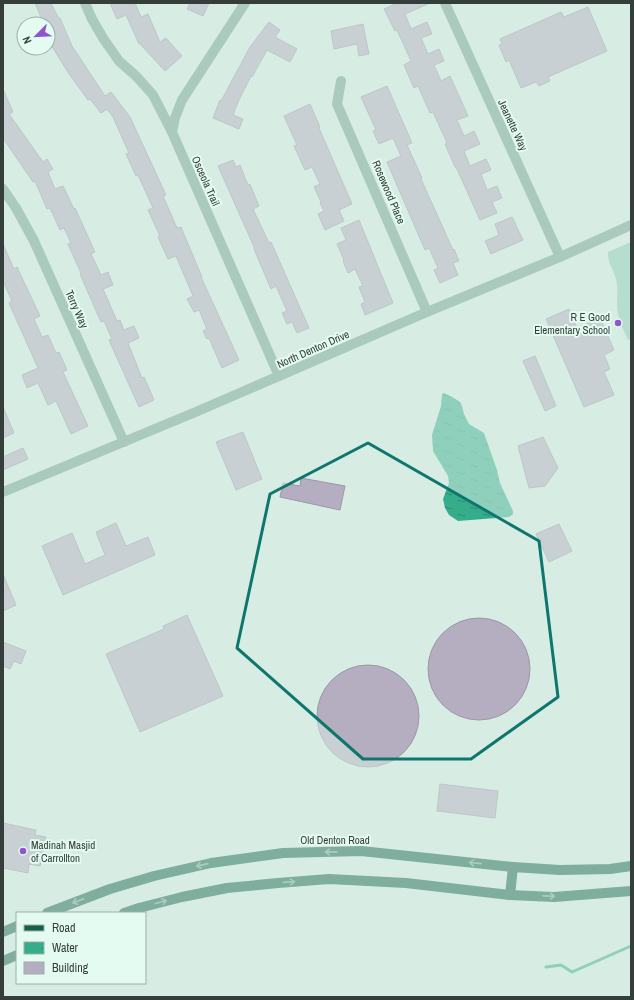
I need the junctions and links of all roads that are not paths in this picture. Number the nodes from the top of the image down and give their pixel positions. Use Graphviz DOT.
graph roads {
  1 [pos="85,3"];
  2 [pos="245,3"];
  3 [pos="445,3"];
  4 [pos="341,81"];
  5 [pos="172,132"];
  6 [pos="3,189"];
  7 [pos="631,225"];
  8 [pos="560,257"];
  9 [pos="427,312"];
  10 [pos="279,376"];
  11 [pos="124,442"];
  12 [pos="3,492"];
  13 [pos="631,866"];
  14 [pos="513,867"];
  15 [pos="631,891"];
  16 [pos="510,895"];
  17 [pos="50,912"];
  18 [pos="127,912"];
  19 [pos="16,926"];
  20 [pos="3,932"];
  21 [pos="16,956"];
  22 [pos="3,962"];
  1 -- 5 [label="street, Osceola Trail"];
  2 -- 5 [label="street"];
  3 -- 8 [label="street, Jeanette Way"];
  4 -- 9 [label="street, Rosewood Place"];
  5 -- 10 [label="street, Osceola Trail"];
  6 -- 11 [label="street, Terry Way"];
  7 -- 8 [label="street, North Denton Drive"];
  8 -- 9 [label="street, North Denton Drive"];
  9 -- 10 [label="street, North Denton Drive"];
  10 -- 11 [label="street, North Denton Drive"];
  11 -- 12 [label="street, North Denton Drive"];
  13 -- 14 [label="main road, Old Denton Road"];
  14 -- 16 [label="main road"];
  14 -- 17 [label="main road, Old Denton Road, one-way"];
  16 -- 15 [label="main road, one-way"];
  18 -- 16 [label="main road, one-way"];
  19 -- 20 [label="main road"];
  21 -- 22 [label="main road"];
}
